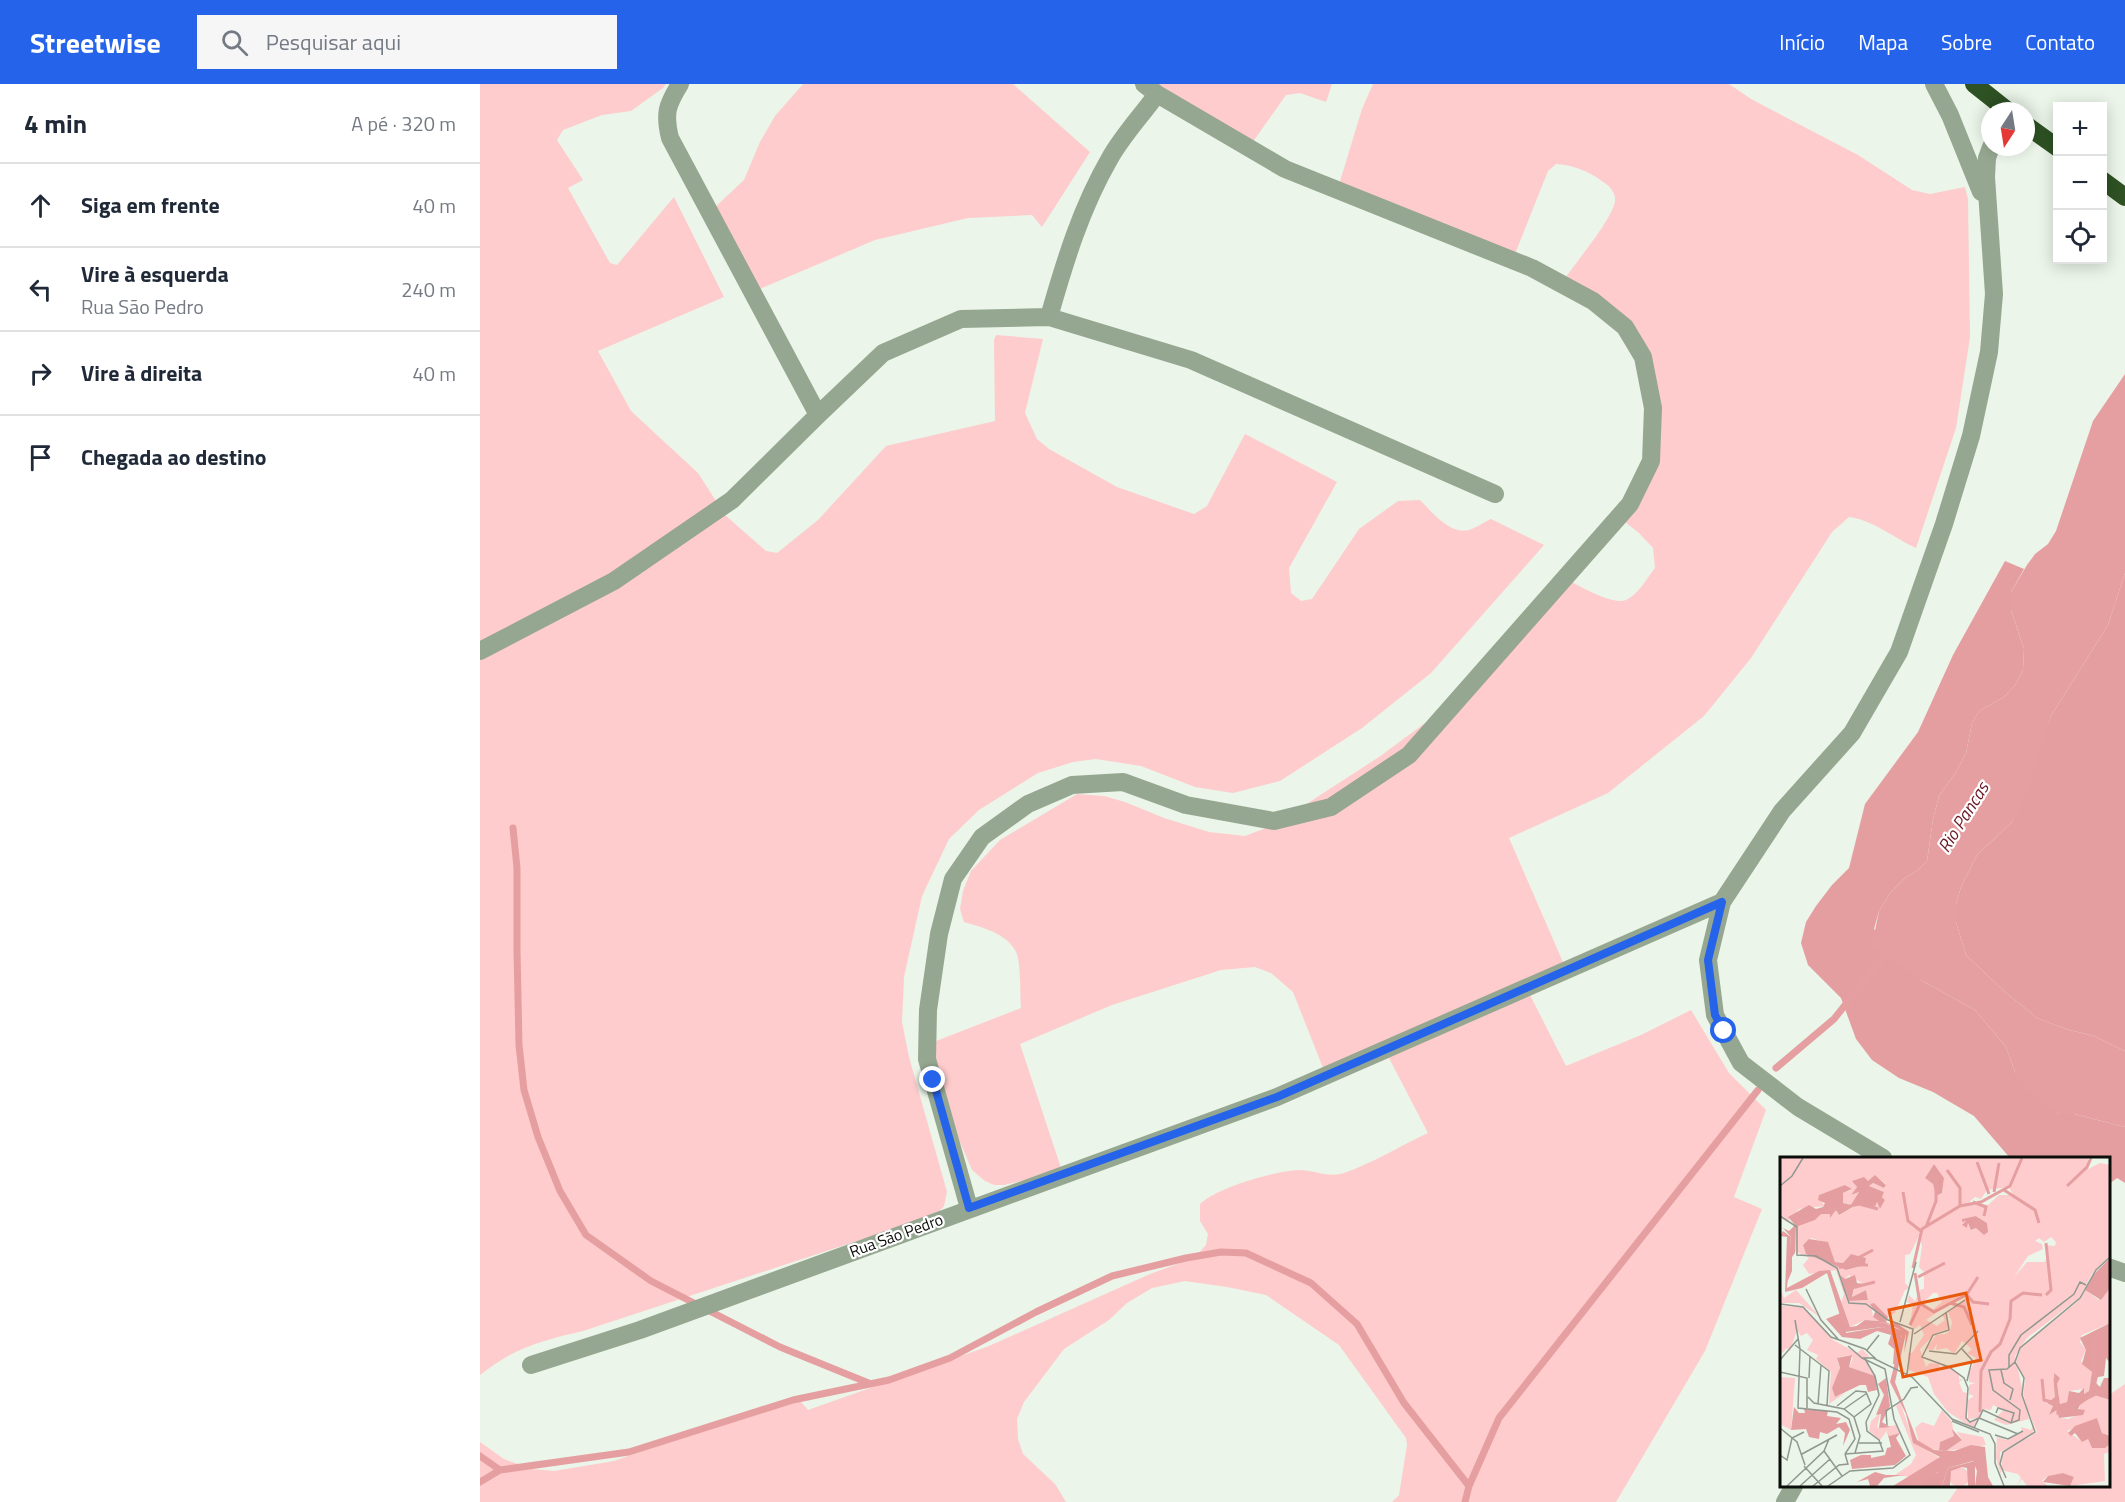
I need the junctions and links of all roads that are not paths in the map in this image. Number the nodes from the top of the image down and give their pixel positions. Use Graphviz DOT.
graph roads {
  1 [pos="680,84"];
  2 [pos="1934,84"];
  3 [pos="1977,86"];
  4 [pos="1151,89"];
  5 [pos="1997,102"];
  6 [pos="2035,133"];
  7 [pos="2053,145"];
  8 [pos="1988,156"];
  9 [pos="2107,183"];
  10 [pos="2125,197"];
  11 [pos="1988,211"];
  12 [pos="1049,317"];
  13 [pos="818,414"];
  14 [pos="1495,494"];
  15 [pos="480,651"];
  16 [pos="1722,902"];
  17 [pos="1881,1157"];
  18 [pos="969,1208"];
  19 [pos="2110,1267"];
  20 [pos="2125,1273"];
  21 [pos="531,1365"];
  22 [pos="1793,1487"];
  23 [pos="1785,1502"];
  1 -- 13 [label="street"];
  2 -- 11 [label="street"];
  3 -- 5 [label="highway"];
  4 -- 12 [label="street"];
  4 -- 18 [label="street"];
  6 -- 7 [label="highway"];
  8 -- 11 [label="street"];
  9 -- 10 [label="highway"];
  11 -- 16 [label="street"];
  12 -- 13 [label="street"];
  12 -- 14 [label="street"];
  13 -- 15 [label="street"];
  16 -- 17 [label="street"];
  16 -- 18 [label="street, Rua São Pedro"];
  18 -- 21 [label="street, Rua São Pedro"];
  19 -- 20 [label="street"];
  22 -- 23 [label="street"];
}
